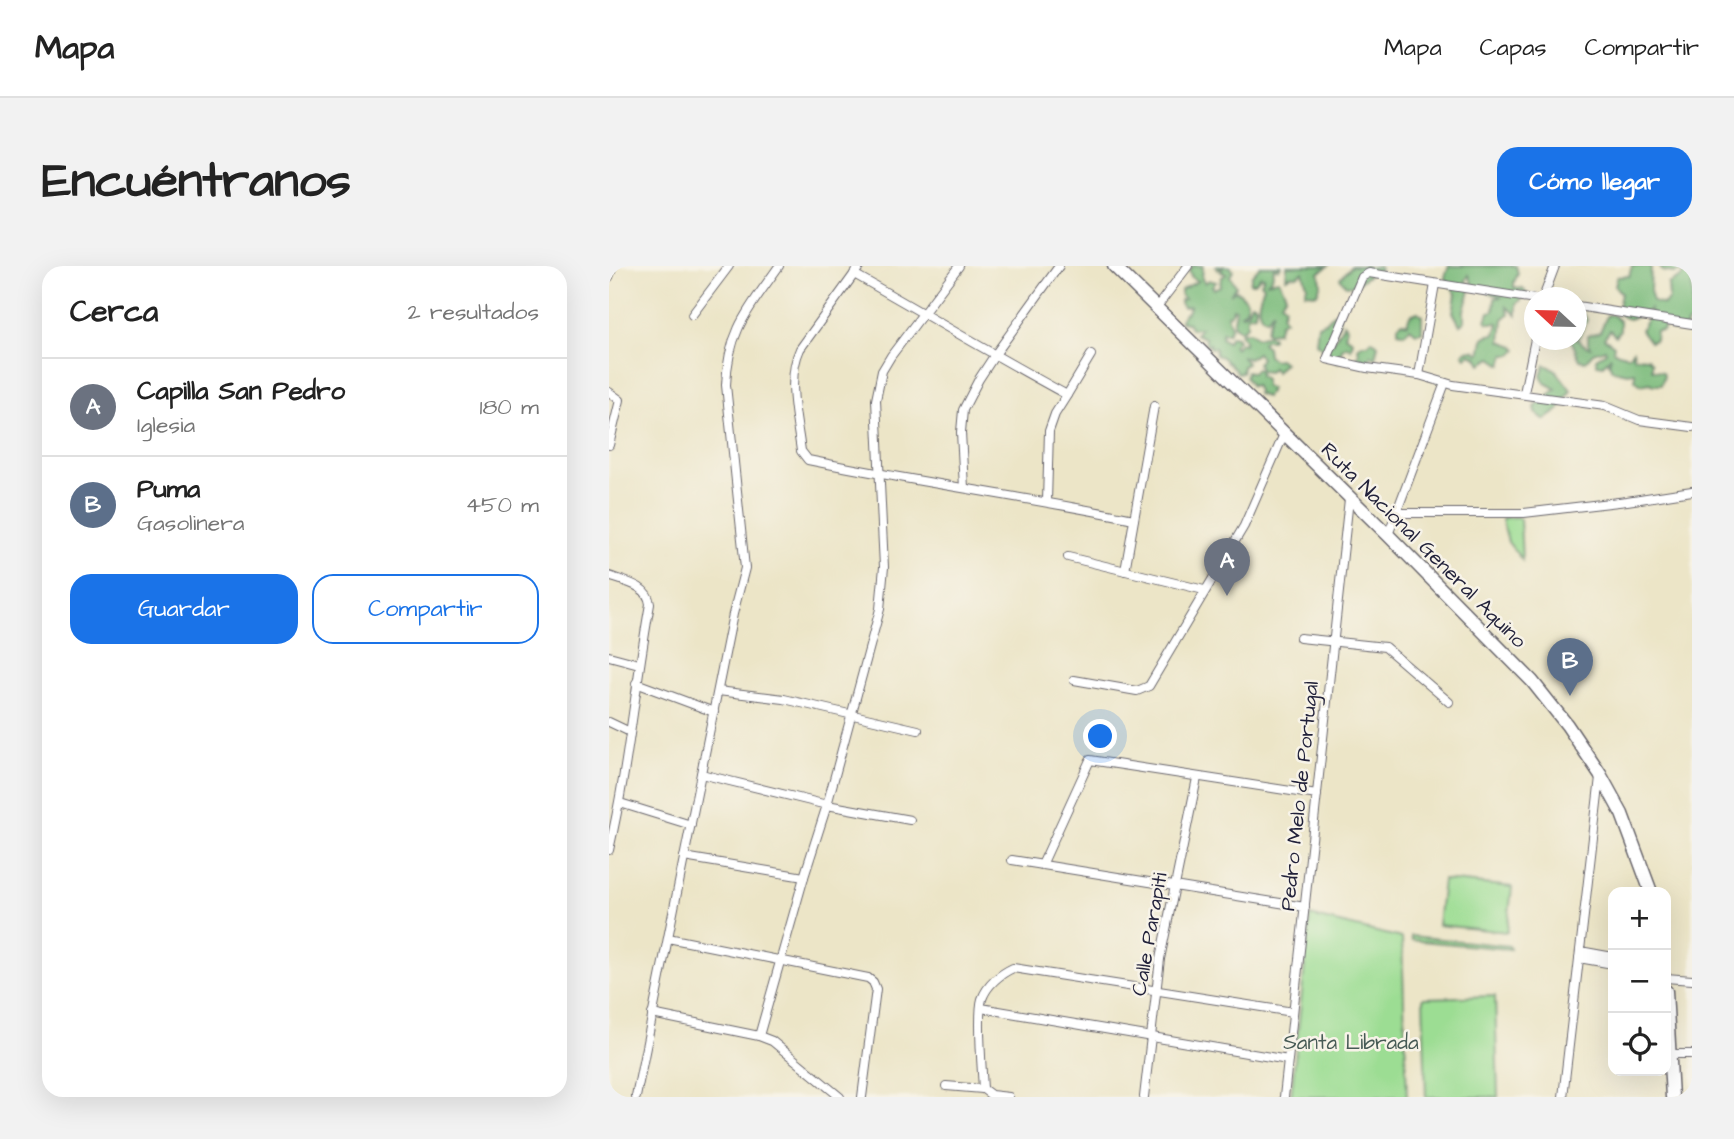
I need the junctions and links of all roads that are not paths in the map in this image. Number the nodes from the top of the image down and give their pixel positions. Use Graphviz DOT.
graph roads {
  1 [pos="613,266"];
  2 [pos="729,266"];
  3 [pos="779,266"];
  4 [pos="860,266"];
  5 [pos="960,266"];
  6 [pos="1059,266"];
  7 [pos="1114,266"];
  8 [pos="1188,266"];
  9 [pos="1555,266"];
  10 [pos="854,274"];
  11 [pos="609,277"];
  12 [pos="1435,284"];
  13 [pos="1547,287"];
  14 [pos="1524,297"];
  15 [pos="1156,308"];
  16 [pos="1587,308"];
  17 [pos="925,314"];
  18 [pos="692,315"];
  19 [pos="1692,324"];
  20 [pos="1533,350"];
  21 [pos="1091,355"];
  22 [pos="994,356"];
  23 [pos="1419,375"];
  24 [pos="1445,383"];
  25 [pos="609,392"];
  26 [pos="1524,393"];
  27 [pos="1067,395"];
  28 [pos="1154,406"];
  29 [pos="1692,427"];
  30 [pos="1284,434"];
  31 [pos="609,445"];
  32 [pos="879,474"];
  33 [pos="964,488"];
  34 [pos="1692,491"];
  35 [pos="1349,499"];
  36 [pos="1047,501"];
  37 [pos="1396,513"];
  38 [pos="1134,519"];
  39 [pos="1388,535"];
  40 [pos="1068,557"];
  41 [pos="1125,571"];
  42 [pos="609,576"];
  43 [pos="1204,590"];
  44 [pos="1300,638"];
  45 [pos="1334,641"];
  46 [pos="609,656"];
  47 [pos="639,664"];
  48 [pos="1074,680"];
  49 [pos="636,683"];
  50 [pos="718,691"];
  51 [pos="1449,702"];
  52 [pos="713,712"];
  53 [pos="850,715"];
  54 [pos="609,722"];
  55 [pos="918,730"];
  56 [pos="630,732"];
  57 [pos="701,774"];
  58 [pos="1600,774"];
  59 [pos="1197,778"];
  60 [pos="1317,795"];
  61 [pos="620,803"];
  62 [pos="827,805"];
  63 [pos="910,820"];
  64 [pos="691,825"];
  65 [pos="609,849"];
  66 [pos="684,857"];
  67 [pos="1012,860"];
  68 [pos="1042,865"];
  69 [pos="804,877"];
  70 [pos="1175,887"];
  71 [pos="1649,887"];
  72 [pos="1304,907"];
  73 [pos="668,938"];
  74 [pos="1580,954"];
  75 [pos="1608,957"];
  76 [pos="780,960"];
  77 [pos="1608,962"];
  78 [pos="1671,978"];
  79 [pos="1692,980"];
  80 [pos="1156,989"];
  81 [pos="981,1008"];
  82 [pos="1293,1012"];
  83 [pos="652,1014"];
  84 [pos="759,1036"];
  85 [pos="1151,1037"];
  86 [pos="1671,1054"];
  87 [pos="1692,1054"];
  88 [pos="1288,1059"];
  89 [pos="1671,1076"];
  90 [pos="946,1086"];
  91 [pos="988,1094"];
  92 [pos="636,1097"];
  93 [pos="840,1097"];
  94 [pos="862,1097"];
  95 [pos="1009,1097"];
  96 [pos="1144,1097"];
  97 [pos="1284,1097"];
  98 [pos="1563,1097"];
  99 [pos="1672,1097"];
  1 -- 11 [label="street"];
  2 -- 18 [label="street"];
  3 -- 50 [label="street"];
  4 -- 10 [label="street"];
  5 -- 17 [label="street"];
  6 -- 22 [label="street"];
  7 -- 15 [label="highway, Ruta Nacional General Aquino"];
  8 -- 15 [label="street"];
  9 -- 13 [label="street"];
  10 -- 17 [label="street"];
  10 -- 32 [label="street"];
  12 -- 14 [label="street"];
  12 -- 23 [label="street"];
  12 -- 23 [label="street"];
  15 -- 30 [label="highway, Ruta Nacional General Aquino"];
  16 -- 19 [label="street"];
  17 -- 22 [label="street"];
  17 -- 32 [label="street"];
  20 -- 26 [label="street"];
  21 -- 27 [label="street"];
  22 -- 27 [label="street"];
  22 -- 33 [label="street"];
  23 -- 24 [label="street"];
  24 -- 26 [label="street"];
  24 -- 37 [label="street"];
  25 -- 31 [label="street"];
  26 -- 29 [label="street"];
  27 -- 36 [label="street"];
  28 -- 38 [label="street"];
  30 -- 35 [label="highway, Ruta Nacional General Aquino"];
  30 -- 43 [label="street"];
  32 -- 33 [label="street"];
  32 -- 53 [label="street"];
  33 -- 36 [label="street"];
  34 -- 37 [label="street"];
  35 -- 39 [label="highway, Ruta Nacional General Aquino"];
  35 -- 45 [label="street, Pedro Melo de Portugal"];
  36 -- 38 [label="street"];
  37 -- 39 [label="street"];
  38 -- 41 [label="street"];
  39 -- 58 [label="highway, Ruta Nacional General Aquino"];
  40 -- 41 [label="street"];
  41 -- 43 [label="street"];
  42 -- 47 [label="street"];
  43 -- 48 [label="street"];
  44 -- 45 [label="street"];
  45 -- 51 [label="street"];
  45 -- 60 [label="street, Pedro Melo de Portugal"];
  46 -- 47 [label="street"];
  47 -- 49 [label="street"];
  49 -- 52 [label="street"];
  49 -- 56 [label="street"];
  50 -- 52 [label="street"];
  50 -- 53 [label="street"];
  52 -- 57 [label="street"];
  53 -- 55 [label="street"];
  53 -- 62 [label="street"];
  54 -- 56 [label="street"];
  56 -- 61 [label="street"];
  57 -- 62 [label="street"];
  57 -- 64 [label="street"];
  58 -- 71 [label="highway, Ruta Nacional General Aquino"];
  58 -- 74 [label="street"];
  59 -- 60 [label="street"];
  59 -- 68 [label="street"];
  59 -- 70 [label="street, Calle Parapiti"];
  60 -- 72 [label="street, Pedro Melo de Portugal"];
  61 -- 64 [label="street"];
  61 -- 65 [label="street"];
  62 -- 63 [label="street"];
  62 -- 69 [label="street"];
  64 -- 66 [label="street"];
  66 -- 69 [label="street"];
  66 -- 73 [label="street"];
  67 -- 68 [label="street"];
  68 -- 70 [label="street"];
  69 -- 76 [label="street"];
  70 -- 72 [label="street"];
  70 -- 80 [label="street, Calle Parapiti"];
  72 -- 82 [label="street, Pedro Melo de Portugal"];
  73 -- 76 [label="street"];
  73 -- 83 [label="street"];
  74 -- 75 [label="street"];
  74 -- 77 [label="street"];
  74 -- 98 [label="street"];
  76 -- 84 [label="street"];
  76 -- 94 [label="street"];
  78 -- 79 [label="street"];
  80 -- 81 [label="street"];
  80 -- 82 [label="street"];
  80 -- 85 [label="street, Calle Parapiti"];
  81 -- 85 [label="street"];
  81 -- 91 [label="street"];
  82 -- 88 [label="street, Pedro Melo de Portugal"];
  83 -- 84 [label="street"];
  83 -- 92 [label="street"];
  84 -- 93 [label="street"];
  85 -- 88 [label="street"];
  85 -- 96 [label="street, Calle Parapiti"];
  86 -- 87 [label="street"];
  88 -- 97 [label="street, Pedro Melo de Portugal"];
  89 -- 99 [label="highway"];
  90 -- 91 [label="street"];
  91 -- 95 [label="street"];
}
